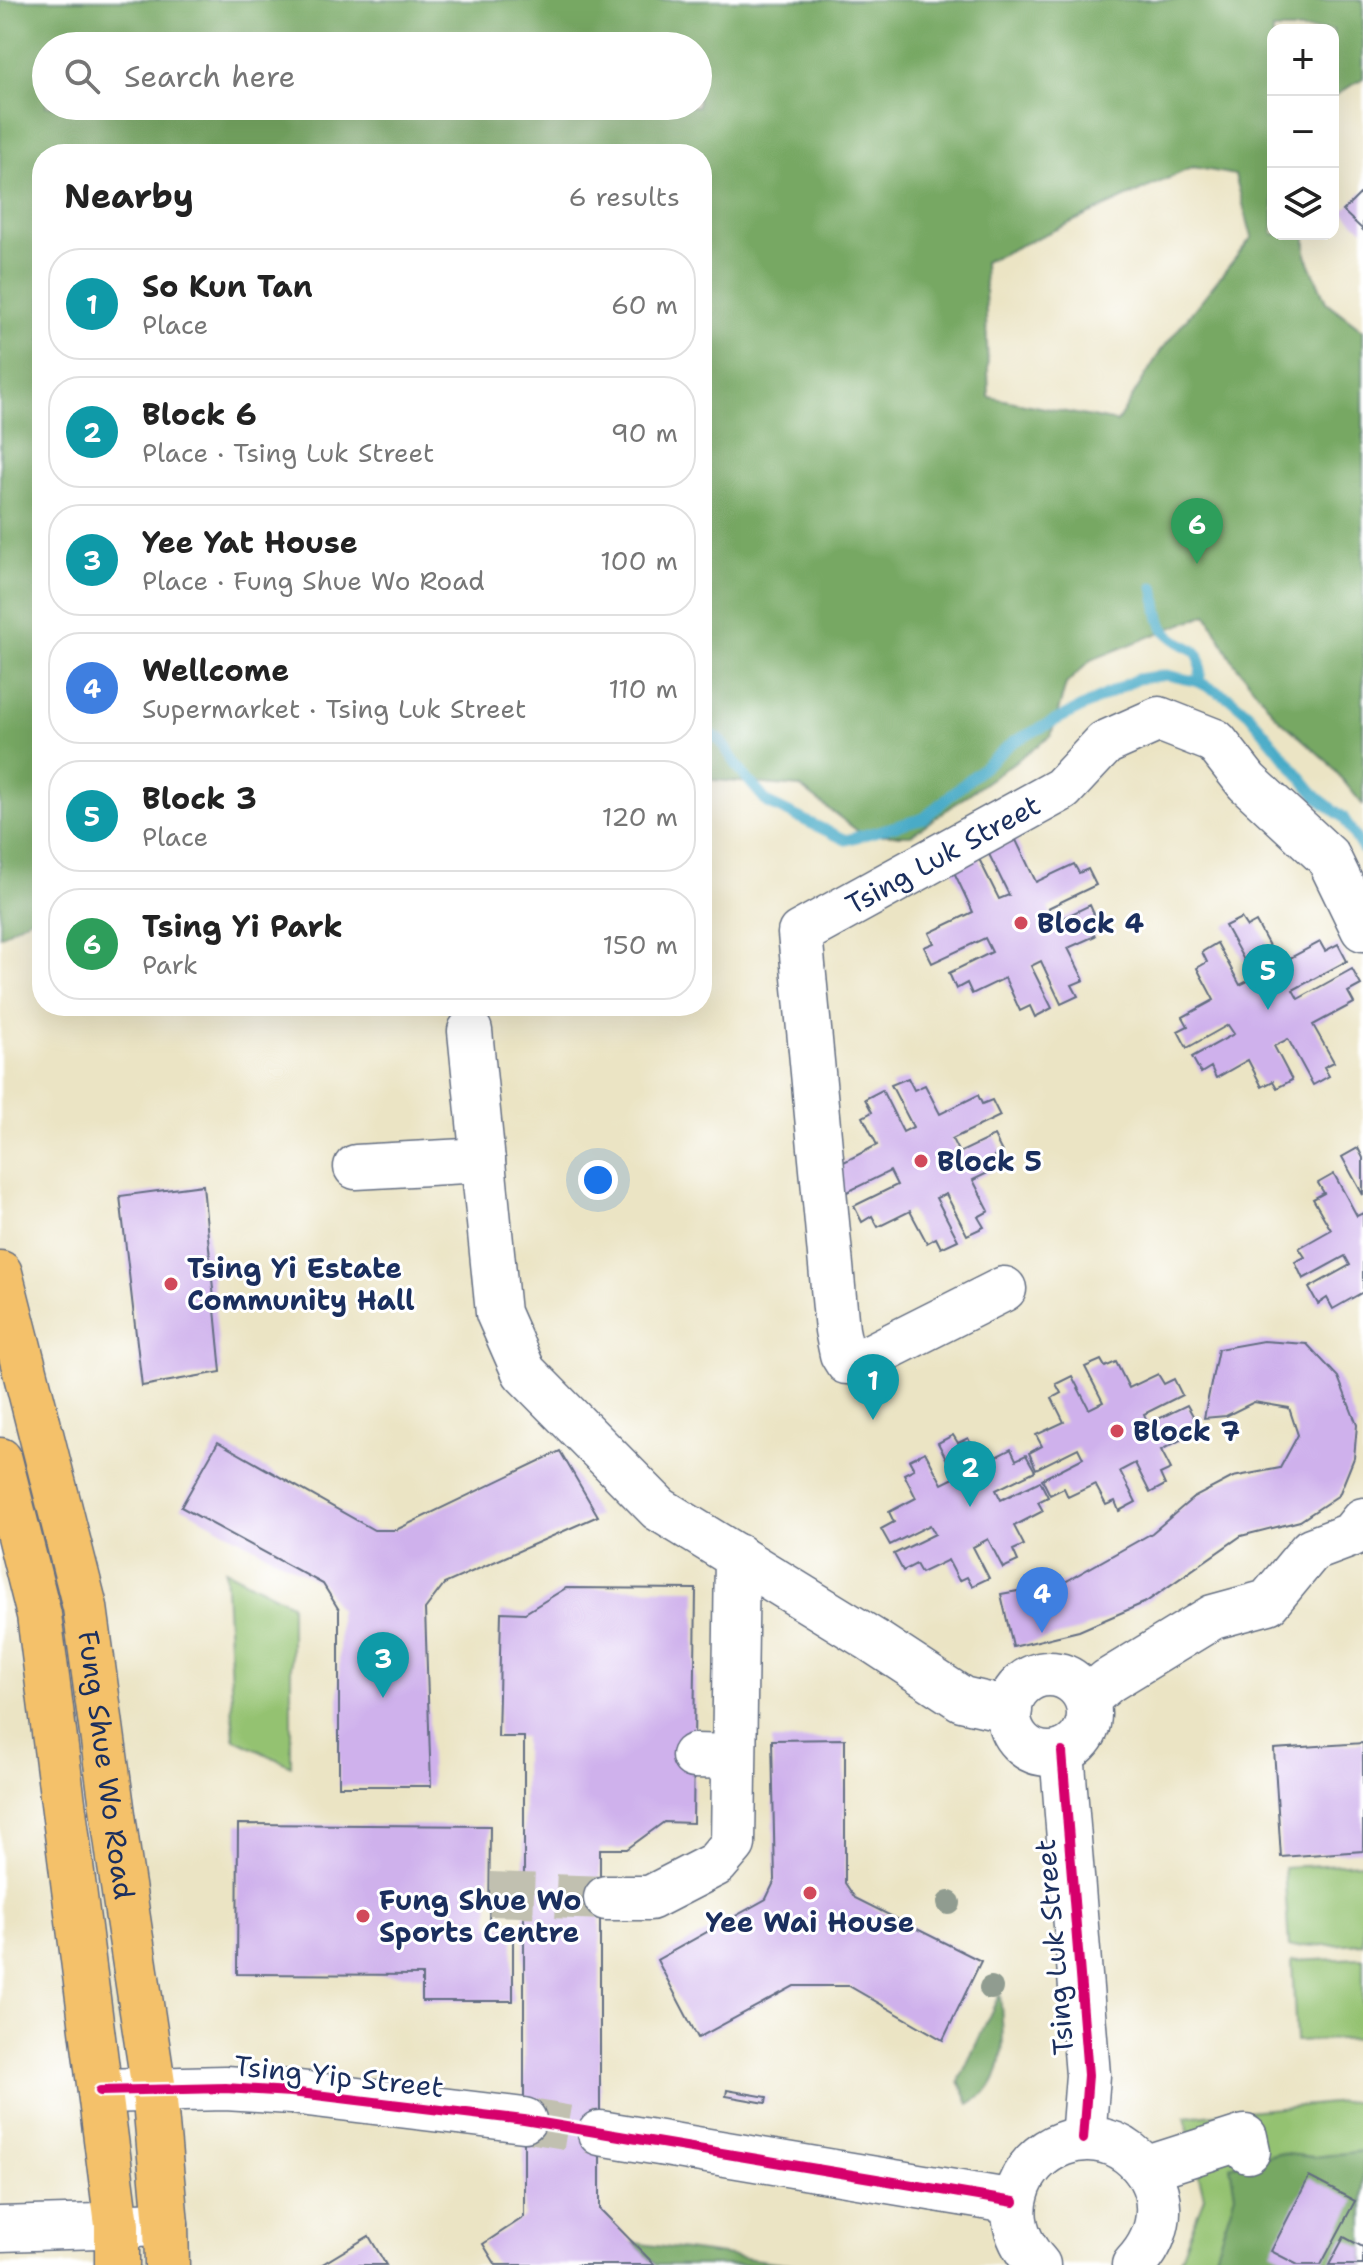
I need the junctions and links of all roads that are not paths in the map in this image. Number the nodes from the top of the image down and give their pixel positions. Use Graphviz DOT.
graph roads {
  1 [pos="1363,929"];
  2 [pos="470,1031"];
  3 [pos="483,1160"];
  4 [pos="356,1167"];
  5 [pos="0,1273"];
  6 [pos="1004,1289"];
  7 [pos="0,1460"];
  8 [pos="1363,1520"];
  9 [pos="737,1556"];
  10 [pos="1087,1699"];
  11 [pos="1010,1710"];
  12 [pos="1062,1752"];
  13 [pos="606,1898"];
  14 [pos="154,2090"];
  15 [pos="100,2091"];
  16 [pos="524,2120"];
  17 [pos="600,2133"];
  18 [pos="1083,2139"];
  19 [pos="1248,2151"];
  20 [pos="1145,2169"];
  21 [pos="1014,2202"];
  22 [pos="0,2229"];
  23 [pos="117,2245"];
  24 [pos="166,2245"];
  25 [pos="1038,2265"];
  26 [pos="1134,2265"];
  1 -- 6 [label="street, Tsing Luk Street"];
  2 -- 3 [label="street"];
  3 -- 4 [label="street"];
  3 -- 9 [label="street"];
  5 -- 14 [label="main road, Fung Shue Wo Road"];
  7 -- 15 [label="main road, Fung Shue Wo Road"];
  8 -- 10 [label="street"];
  9 -- 11 [label="street"];
  9 -- 13 [label="street"];
  10 -- 11 [label="street"];
  10 -- 12 [label="street"];
  11 -- 12 [label="street"];
  12 -- 18 [label="street, Tsing Luk Street"];
  14 -- 15 [label="street, Tsing Yip Street"];
  14 -- 16 [label="street, Tsing Yip Street"];
  14 -- 24 [label="main road, Fung Shue Wo Road"];
  15 -- 23 [label="main road, Fung Shue Wo Road"];
  17 -- 21 [label="street"];
  18 -- 20 [label="street"];
  18 -- 21 [label="street"];
  19 -- 20 [label="street"];
  20 -- 26 [label="street"];
  21 -- 25 [label="street"];
  22 -- 23 [label="street"];
  23 -- 24 [label="street"];
}
